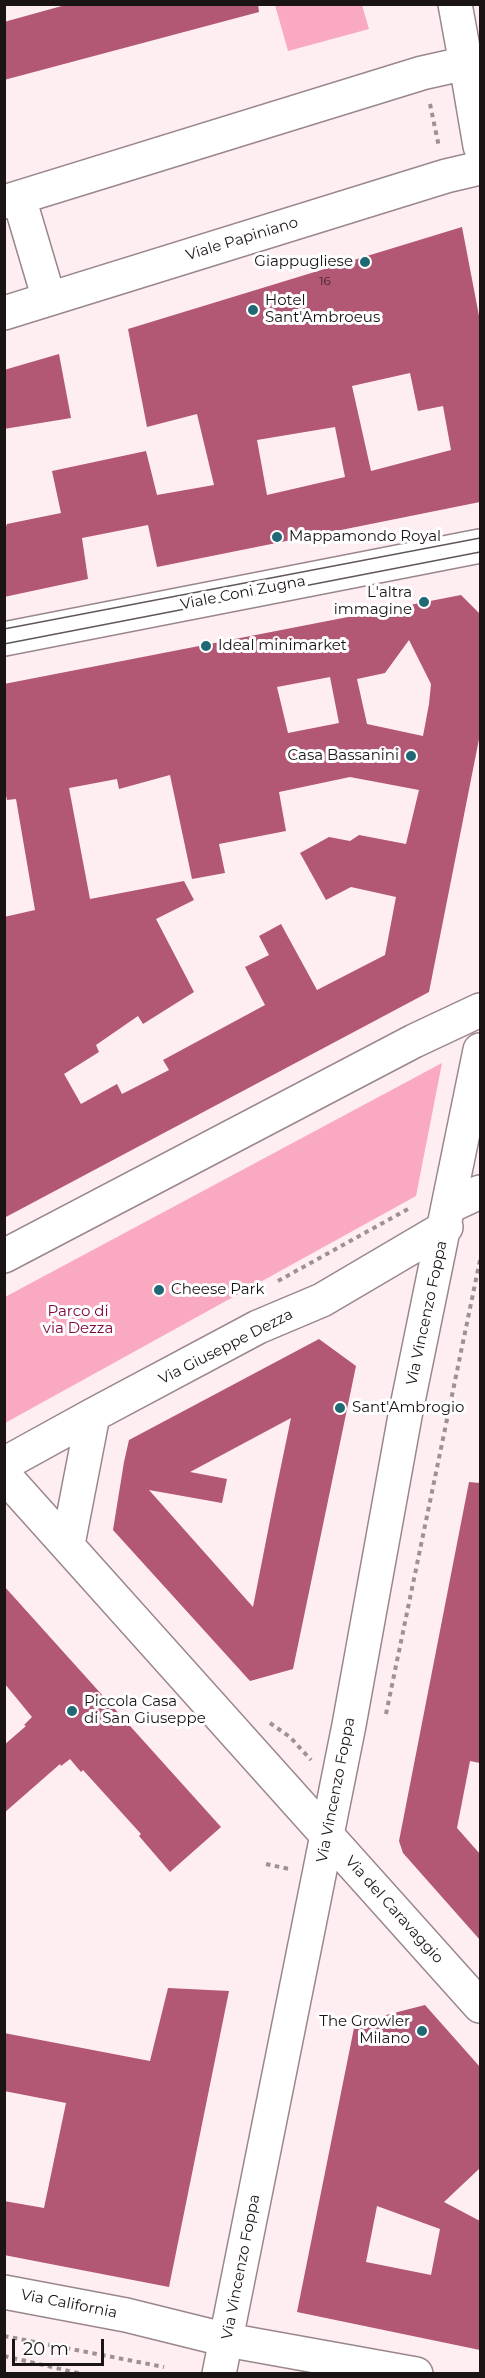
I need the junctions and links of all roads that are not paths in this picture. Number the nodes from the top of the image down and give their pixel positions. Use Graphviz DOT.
graph roads {
  1 [pos="455,4"];
  2 [pos="473,62"];
  3 [pos="480,146"];
  4 [pos="480,168"];
  5 [pos="12,200"];
  6 [pos="49,299"];
  7 [pos="4,313"];
  8 [pos="480,546"];
  9 [pos="4,639"];
  10 [pos="480,1010"];
  11 [pos="480,1050"];
  12 [pos="480,1192"];
  13 [pos="448,1216"];
  14 [pos="4,1256"];
  15 [pos="93,1414"];
  16 [pos="4,1464"];
  17 [pos="4,1475"];
  18 [pos="68,1544"];
  19 [pos="327,1835"];
  20 [pos="480,2006"];
  21 [pos="4,2292"];
  22 [pos="227,2340"];
  23 [pos="219,2373"];
  24 [pos="416,2373"];
  1 -- 2 [label="street"];
  2 -- 3 [label="street"];
  2 -- 5 [label="street"];
  4 -- 6 [label="street, Viale Papiniano"];
  5 -- 6 [label="street"];
  6 -- 7 [label="street, Viale Papiniano"];
  8 -- 9 [label="street, Viale Coni Zugna"];
  10 -- 14 [label="street"];
  11 -- 13 [label="street, Via Vincenzo Foppa"];
  12 -- 13 [label="street"];
  13 -- 15 [label="street, Via Giuseppe Dezza"];
  13 -- 19 [label="street, Via Vincenzo Foppa"];
  15 -- 16 [label="street, Via Giuseppe Dezza"];
  15 -- 18 [label="street"];
  17 -- 18 [label="street, Via del Caravaggio"];
  18 -- 19 [label="street, Via del Caravaggio"];
  19 -- 20 [label="street, Via del Caravaggio"];
  19 -- 22 [label="street, Via Vincenzo Foppa"];
  21 -- 22 [label="street, Via California"];
  22 -- 23 [label="street, Via Vincenzo Foppa"];
  22 -- 24 [label="street, Via California"];
}
